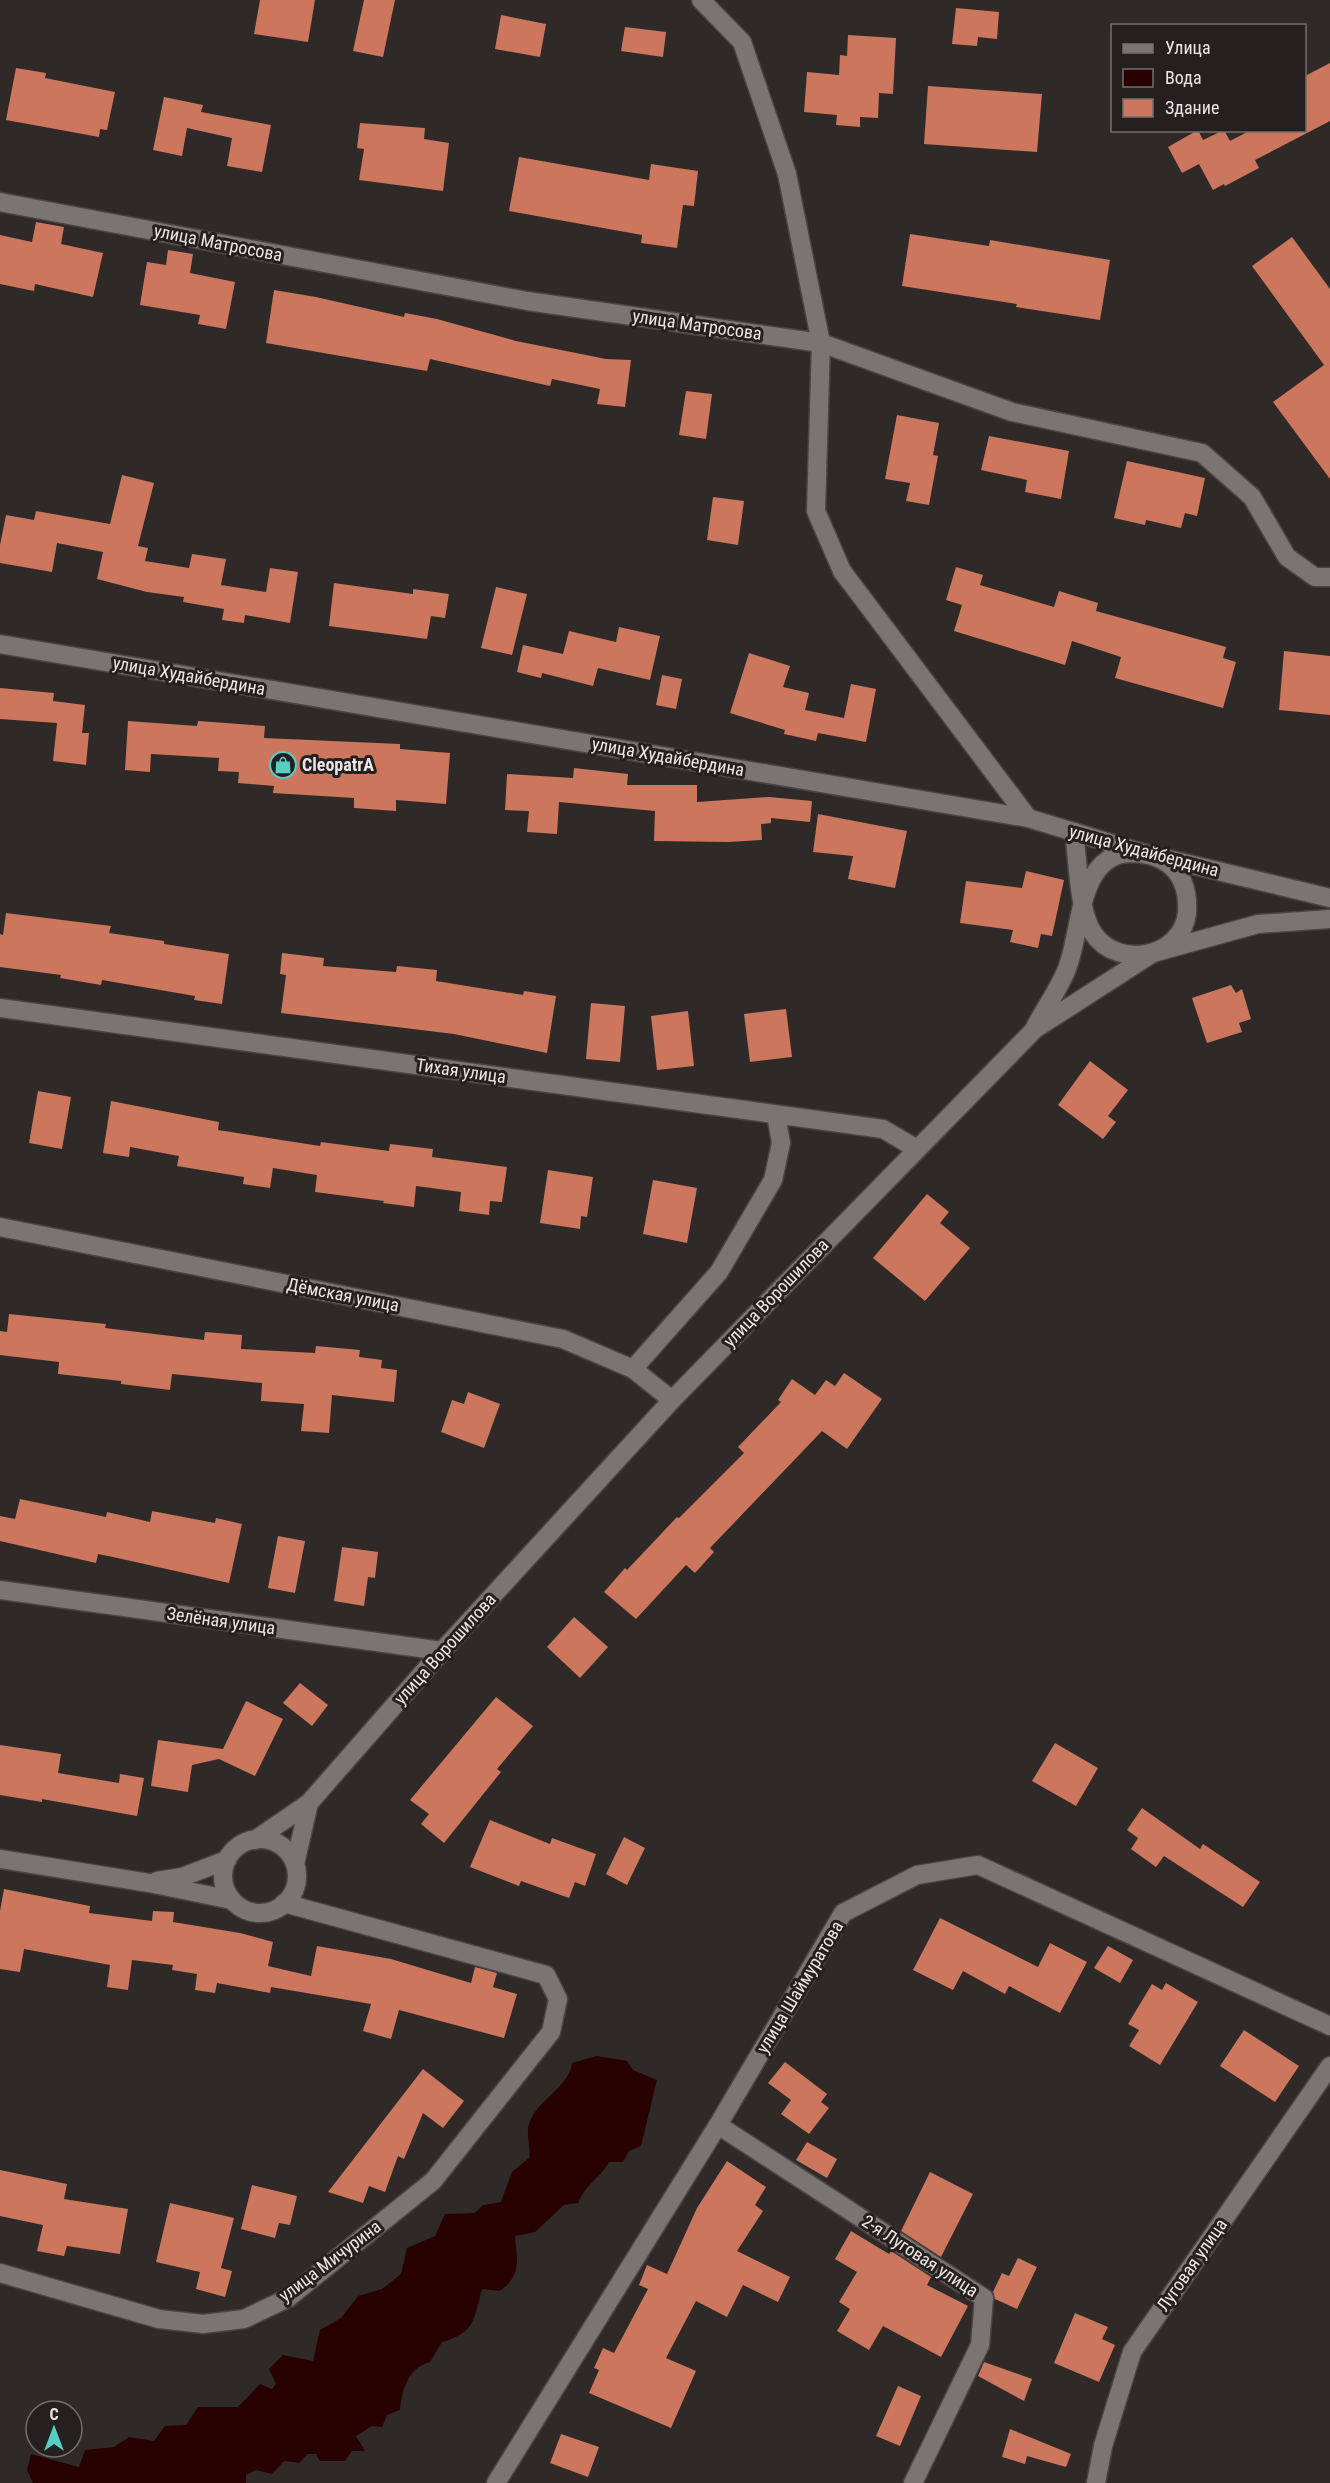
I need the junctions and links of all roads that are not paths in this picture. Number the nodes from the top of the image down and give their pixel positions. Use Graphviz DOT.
graph roads {
  1 [pos="702,0"];
  2 [pos="0,202"];
  3 [pos="821,343"];
  4 [pos="1330,578"];
  5 [pos="0,644"];
  6 [pos="1028,818"];
  7 [pos="1074,832"];
  8 [pos="1143,853"];
  9 [pos="1330,898"];
  10 [pos="1084,904"];
  11 [pos="1330,919"];
  12 [pos="1153,953"];
  13 [pos="0,1008"];
  14 [pos="1035,1029"];
  15 [pos="776,1114"];
  16 [pos="917,1149"];
  17 [pos="0,1227"];
  18 [pos="633,1369"];
  19 [pos="672,1400"];
  20 [pos="0,1590"];
  21 [pos="442,1651"];
  22 [pos="309,1803"];
  23 [pos="255,1840"];
  24 [pos="0,1858"];
  25 [pos="227,1860"];
  26 [pos="295,1864"];
  27 [pos="149,1883"];
  28 [pos="232,1900"];
  29 [pos="284,1903"];
  30 [pos="1330,2026"];
  31 [pos="1330,2066"];
  32 [pos="718,2125"];
  33 [pos="0,2273"];
  34 [pos="496,2483"];
  35 [pos="913,2483"];
  36 [pos="1096,2483"];
  1 -- 3 [label="street"];
  2 -- 3 [label="street, улица Матросова"];
  3 -- 4 [label="street, улица Матросова"];
  3 -- 6 [label="street"];
  5 -- 6 [label="street, улица Худайбердина"];
  6 -- 7 [label="street, улица Худайбердина"];
  7 -- 8 [label="street, улица Худайбердина"];
  7 -- 10 [label="street"];
  8 -- 9 [label="street, улица Худайбердина"];
  8 -- 10 [label="street"];
  8 -- 12 [label="street"];
  10 -- 12 [label="street"];
  10 -- 14 [label="street"];
  11 -- 12 [label="street, улица Ворошилова"];
  12 -- 14 [label="street, улица Ворошилова"];
  13 -- 15 [label="street, Тихая улица"];
  14 -- 16 [label="street, улица Ворошилова"];
  15 -- 16 [label="street, Тихая улица"];
  15 -- 18 [label="street"];
  16 -- 19 [label="street, улица Ворошилова"];
  17 -- 18 [label="street, Дёмская улица"];
  18 -- 19 [label="street, Дёмская улица"];
  19 -- 21 [label="street, улица Ворошилова"];
  20 -- 21 [label="street, Зелёная улица"];
  21 -- 22 [label="street, улица Ворошилова"];
  22 -- 23 [label="street, улица Ворошилова"];
  22 -- 26 [label="street, улица Ворошилова"];
  23 -- 25 [label="street"];
  23 -- 26 [label="street"];
  24 -- 27 [label="street"];
  25 -- 27 [label="street"];
  25 -- 28 [label="street"];
  26 -- 29 [label="street"];
  27 -- 28 [label="street"];
  28 -- 29 [label="street"];
  29 -- 33 [label="street, улица Мичурина"];
  30 -- 32 [label="street, улица Шаймуратова"];
  31 -- 36 [label="street, Луговая улица"];
  32 -- 34 [label="street, улица Шаймуратова"];
  32 -- 35 [label="street, 2-я Луговая улица"];
}
